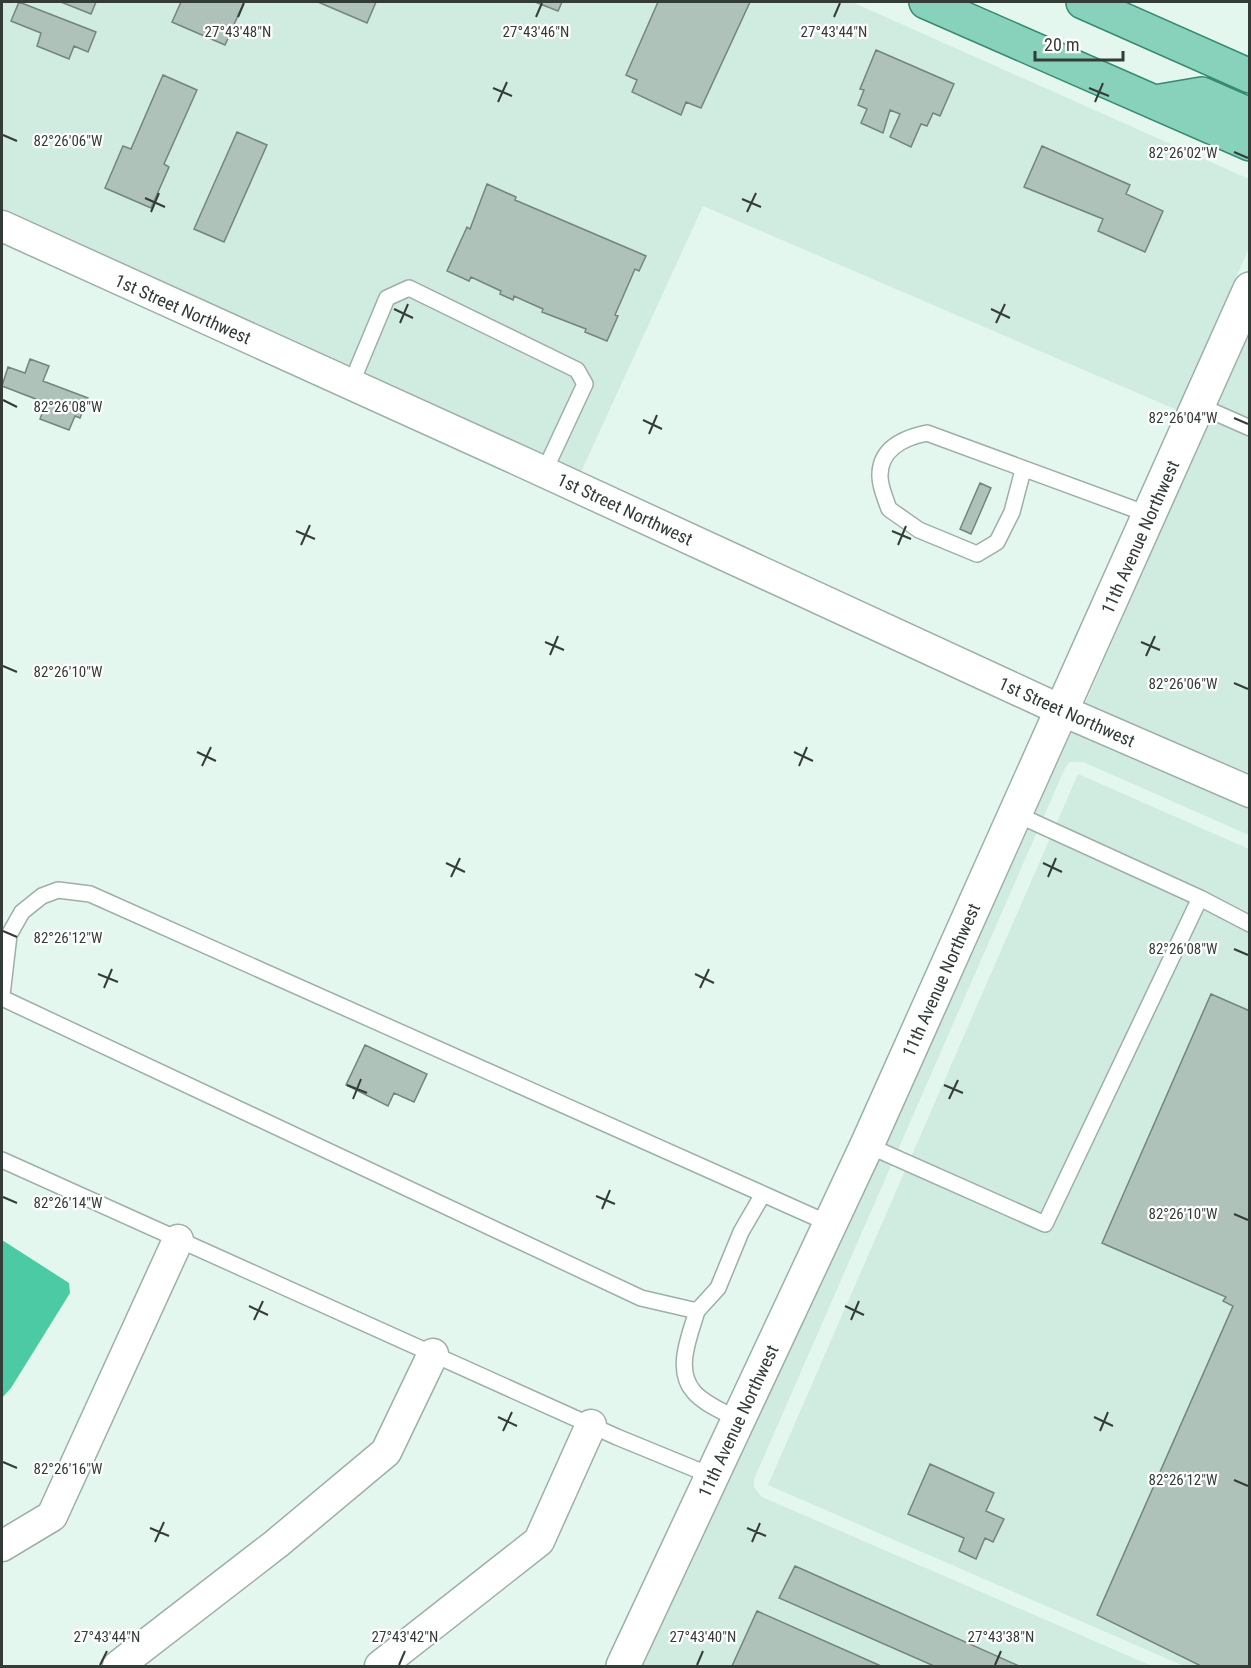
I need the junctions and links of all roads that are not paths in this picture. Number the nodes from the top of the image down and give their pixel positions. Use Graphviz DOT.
graph roads {
  1 [pos="927,2"];
  2 [pos="1083,2"];
  3 [pos="1250,76"];
  4 [pos="1155,102"];
  5 [pos="1250,115"];
  6 [pos="1250,144"];
  7 [pos="2,226"];
  8 [pos="1250,289"];
  9 [pos="351,384"];
  10 [pos="1198,405"];
  11 [pos="1250,428"];
  12 [pos="1023,470"];
  13 [pos="544,472"];
  14 [pos="1150,515"];
  15 [pos="1063,711"];
  16 [pos="1250,792"];
  17 [pos="1016,814"];
  18 [pos="1200,898"];
  19 [pos="1250,924"];
  20 [pos="2,997"];
  21 [pos="867,1145"];
  22 [pos="2,1160"];
  23 [pos="763,1194"];
  24 [pos="830,1224"];
  25 [pos="178,1240"];
  26 [pos="698,1311"];
  27 [pos="433,1354"];
  28 [pos="738,1420"];
  29 [pos="591,1425"];
  30 [pos="712,1476"];
  31 [pos="2,1546"];
  32 [pos="391,1662"];
  33 [pos="118,1666"];
  34 [pos="622,1666"];
  1 -- 4 [label="main road"];
  2 -- 3 [label="main road"];
  4 -- 5 [label="main road"];
  4 -- 6 [label="main road"];
  7 -- 9 [label="street, 1st Street Northwest"];
  8 -- 10 [label="street, 11th Avenue Northwest"];
  9 -- 13 [label="street, 1st Street Northwest"];
  9 -- 13 [label="lane"];
  10 -- 11 [label="lane"];
  10 -- 14 [label="street, 11th Avenue Northwest"];
  12 -- 12 [label="lane"];
  12 -- 14 [label="lane"];
  13 -- 15 [label="street, 1st Street Northwest"];
  14 -- 15 [label="street, 11th Avenue Northwest"];
  15 -- 16 [label="street, 1st Street Northwest"];
  15 -- 17 [label="street, 11th Avenue Northwest"];
  17 -- 18 [label="lane"];
  17 -- 21 [label="street, 11th Avenue Northwest"];
  18 -- 19 [label="lane"];
  18 -- 21 [label="lane"];
  20 -- 23 [label="lane"];
  20 -- 26 [label="lane"];
  21 -- 24 [label="street, 11th Avenue Northwest"];
  22 -- 25 [label="lane"];
  23 -- 24 [label="lane"];
  23 -- 26 [label="lane"];
  24 -- 28 [label="street, 11th Avenue Northwest"];
  25 -- 27 [label="lane"];
  25 -- 31 [label="street"];
  26 -- 28 [label="lane"];
  27 -- 29 [label="lane"];
  27 -- 33 [label="street"];
  28 -- 30 [label="street, 11th Avenue Northwest"];
  29 -- 30 [label="lane"];
  29 -- 32 [label="street"];
  30 -- 34 [label="street, 11th Avenue Northwest"];
}
